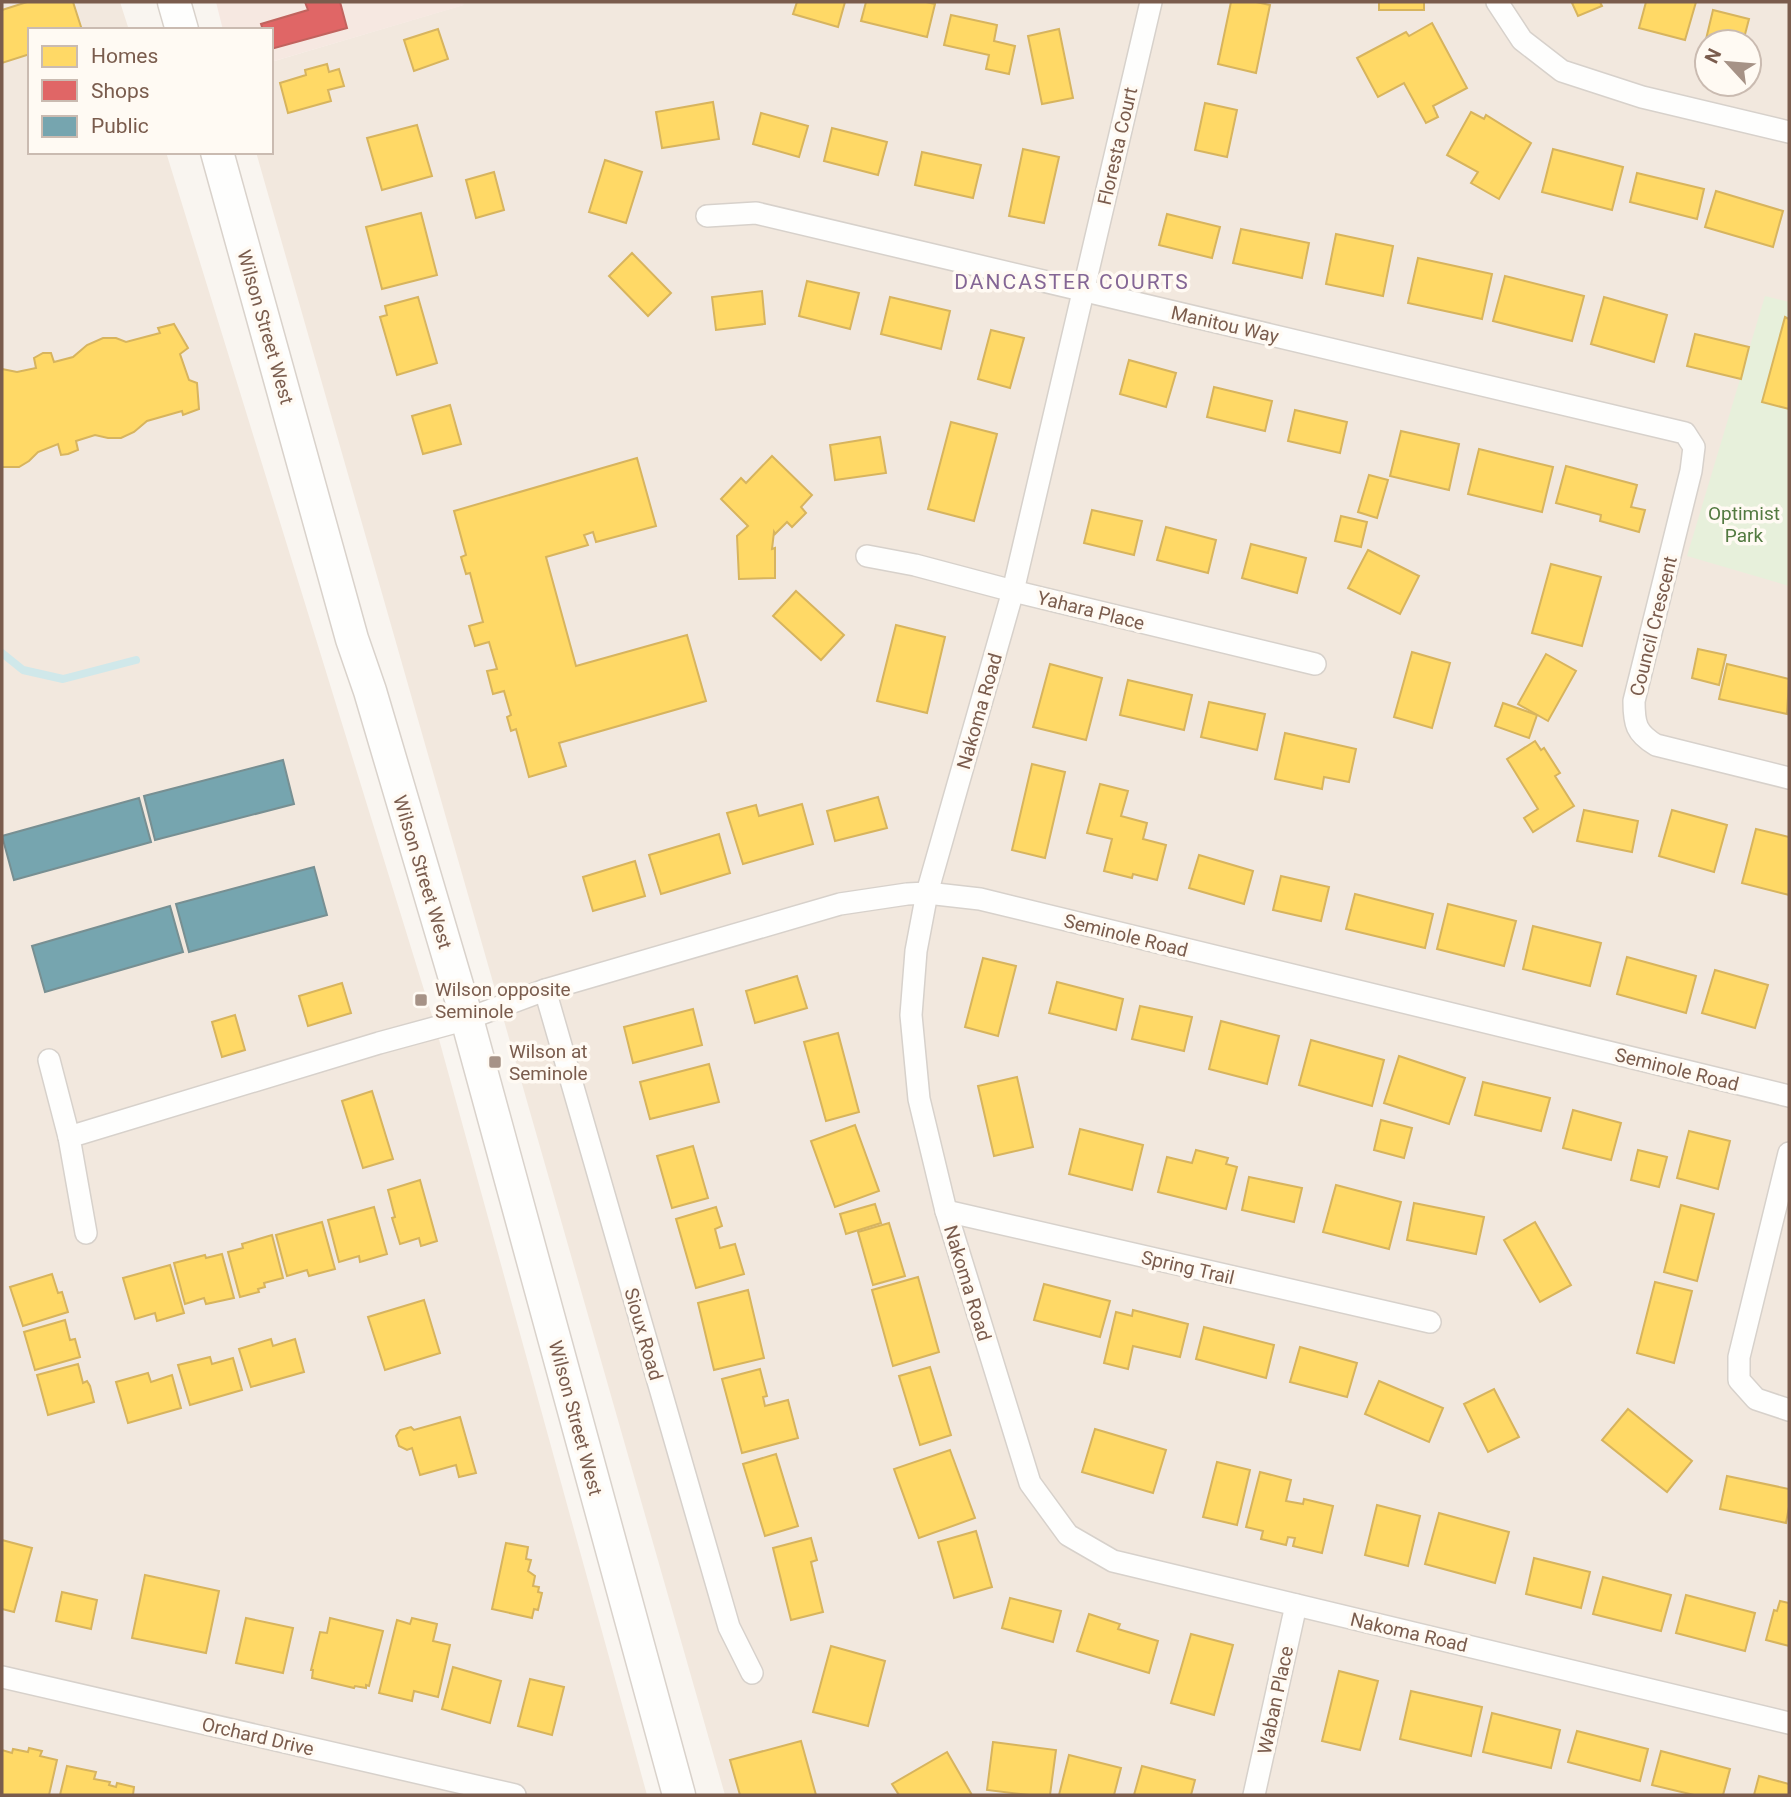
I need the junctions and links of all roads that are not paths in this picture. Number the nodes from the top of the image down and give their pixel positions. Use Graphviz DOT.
graph roads {
  1 [pos="174,2"];
  2 [pos="1151,2"];
  3 [pos="1497,2"];
  4 [pos="181,28"];
  5 [pos="1789,132"];
  6 [pos="218,154"];
  7 [pos="707,216"];
  8 [pos="1083,291"];
  9 [pos="1694,447"];
  10 [pos="867,556"];
  11 [pos="1013,591"];
  12 [pos="1315,664"];
  13 [pos="1789,778"];
  14 [pos="927,893"];
  15 [pos="545,990"];
  16 [pos="467,1019"];
  17 [pos="49,1060"];
  18 [pos="1789,1096"];
  19 [pos="69,1137"];
  20 [pos="1789,1153"];
  21 [pos="946,1211"];
  22 [pos="86,1233"];
  23 [pos="1430,1322"];
  24 [pos="1789,1410"];
  25 [pos="1296,1605"];
  26 [pos="752,1673"];
  27 [pos="2,1677"];
  28 [pos="1789,1723"];
  29 [pos="515,1795"];
  30 [pos="679,1795"];
  31 [pos="1254,1795"];
  1 -- 4 [label="main road"];
  2 -- 8 [label="street, Floresta Court"];
  3 -- 5 [label="street"];
  6 -- 16 [label="main road, Wilson Street West"];
  7 -- 8 [label="street, Manitou Way"];
  8 -- 9 [label="street, Manitou Way"];
  8 -- 11 [label="street, Nakoma Road"];
  9 -- 13 [label="street, Council Crescent"];
  10 -- 11 [label="street, Yahara Place"];
  11 -- 12 [label="street, Yahara Place"];
  11 -- 14 [label="street, Nakoma Road"];
  14 -- 15 [label="street, Seminole Road"];
  14 -- 18 [label="street, Seminole Road"];
  14 -- 21 [label="street, Nakoma Road"];
  15 -- 16 [label="street, Seminole Road"];
  15 -- 26 [label="street, Sioux Road"];
  16 -- 19 [label="street, Seminole Road"];
  16 -- 30 [label="main road, Wilson Street West"];
  17 -- 19 [label="street"];
  19 -- 22 [label="street"];
  20 -- 24 [label="street"];
  21 -- 23 [label="street, Spring Trail"];
  21 -- 25 [label="street, Nakoma Road"];
  25 -- 28 [label="street, Nakoma Road"];
  25 -- 31 [label="street, Waban Place"];
  27 -- 29 [label="street, Orchard Drive"];
}
